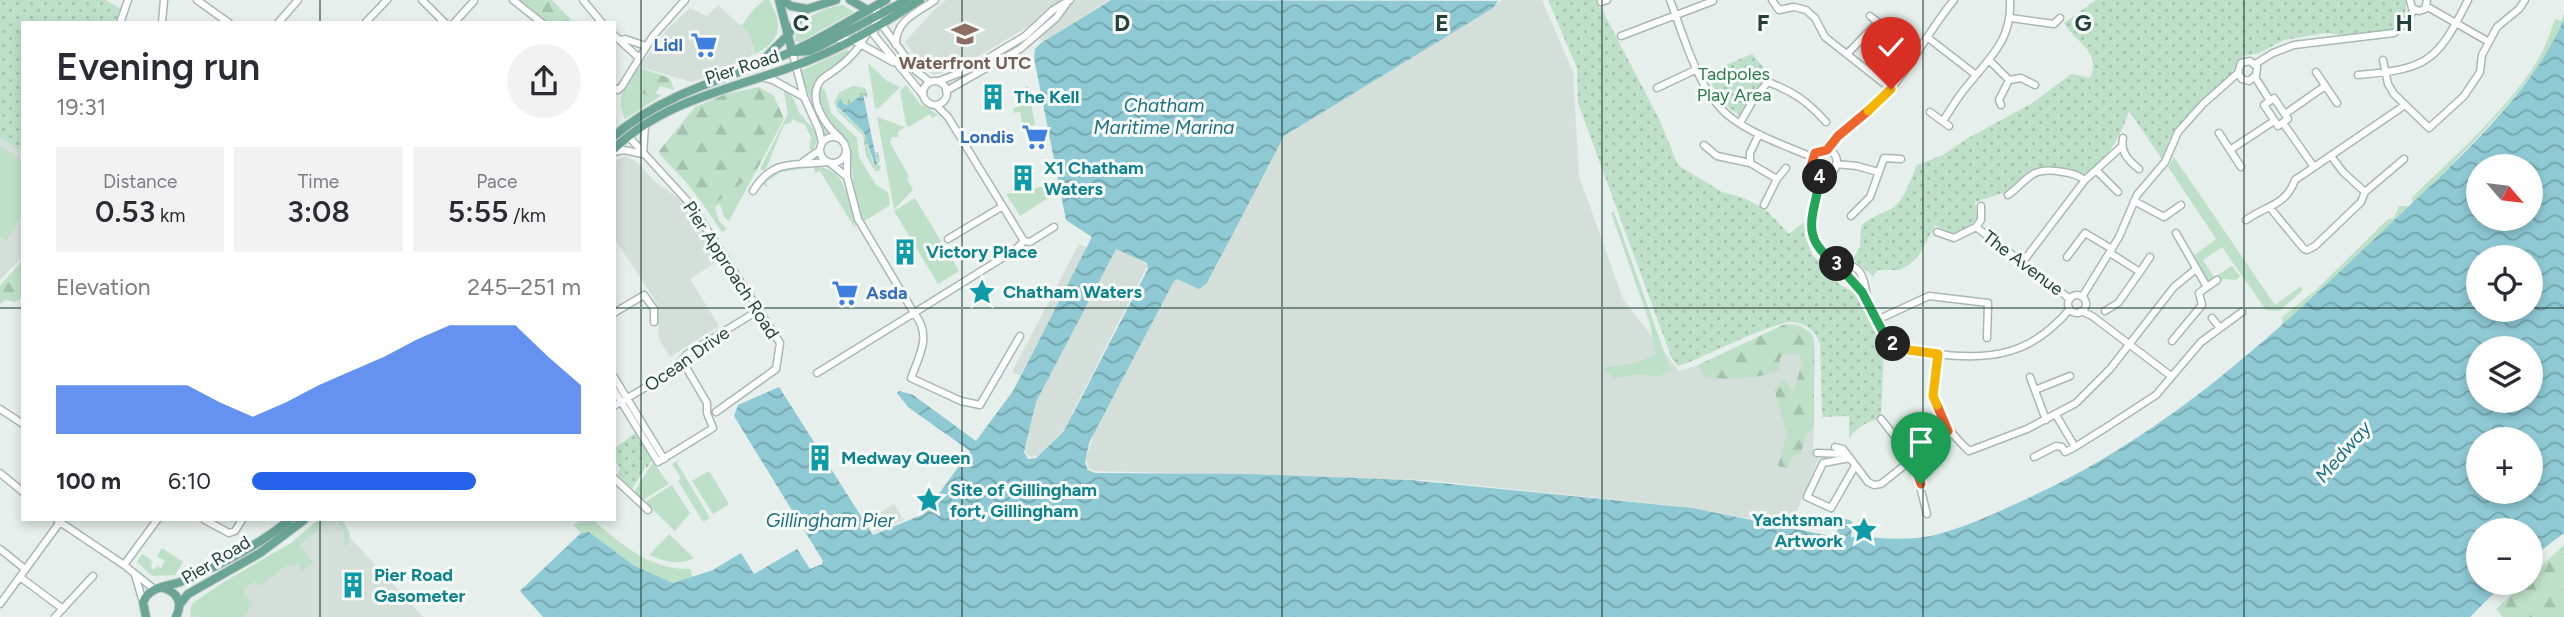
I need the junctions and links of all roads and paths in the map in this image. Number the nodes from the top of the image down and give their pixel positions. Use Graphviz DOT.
graph roads {
  1 [pos="128,0"];
  2 [pos="164,0"];
  3 [pos="197,0"];
  4 [pos="298,0"];
  5 [pos="387,0"];
  6 [pos="422,0"];
  7 [pos="513,0"];
  8 [pos="583,0"];
  9 [pos="685,0"];
  10 [pos="781,0"];
  11 [pos="836,0"];
  12 [pos="850,0"];
  13 [pos="886,0"];
  14 [pos="907,0"];
  15 [pos="920,0"];
  16 [pos="935,0"];
  17 [pos="1670,0"];
  18 [pos="1772,0"];
  19 [pos="2010,0"];
  20 [pos="2410,0"];
  21 [pos="2468,0"];
  22 [pos="2525,0"];
  23 [pos="474,1"];
  24 [pos="1069,1"];
  25 [pos="1713,1"];
  26 [pos="1950,1"];
  27 [pos="2426,3"];
  28 [pos="814,5"];
  29 [pos="877,5"];
  30 [pos="868,10"];
  31 [pos="2414,10"];
  32 [pos="1675,15"];
  33 [pos="1870,16"];
  34 [pos="2011,18"];
  35 [pos="2060,18"];
  36 [pos="121,21"];
  37 [pos="162,21"];
  38 [pos="226,21"];
  39 [pos="280,21"];
  40 [pos="367,21"];
  41 [pos="442,21"];
  42 [pos="456,21"];
  43 [pos="539,21"];
  44 [pos="600,21"];
  45 [pos="2456,24"];
  46 [pos="874,25"];
  47 [pos="789,34"];
  48 [pos="616,36"];
  49 [pos="1620,36"];
  50 [pos="1927,37"];
  51 [pos="834,39"];
  52 [pos="621,40"];
  53 [pos="857,42"];
  54 [pos="2489,42"];
  55 [pos="896,45"];
  56 [pos="1012,45"];
  57 [pos="646,46"];
  58 [pos="792,51"];
  59 [pos="1015,52"];
  60 [pos="1847,54"];
  61 [pos="639,58"];
  62 [pos="1989,60"];
  63 [pos="2383,60"];
  64 [pos="895,63"];
  65 [pos="758,64"];
  66 [pos="2255,64"];
  67 [pos="795,65"];
  68 [pos="1697,69"];
  69 [pos="2316,72"];
  70 [pos="2386,72"];
  71 [pos="2238,73"];
  72 [pos="1976,75"];
  73 [pos="2358,75"];
  74 [pos="762,76"];
  75 [pos="2255,77"];
  76 [pos="2009,80"];
  77 [pos="930,82"];
  78 [pos="939,82"];
  79 [pos="2035,85"];
  80 [pos="2326,86"];
  81 [pos="1657,88"];
  82 [pos="616,89"];
  83 [pos="1891,89"];
  84 [pos="947,91"];
  85 [pos="923,95"];
  86 [pos="804,97"];
  87 [pos="944,100"];
  88 [pos="2270,101"];
  89 [pos="2337,103"];
  90 [pos="936,104"];
  91 [pos="2001,105"];
  92 [pos="2405,105"];
  93 [pos="1930,112"];
  94 [pos="2285,114"];
  95 [pos="948,117"];
  96 [pos="2274,121"];
  97 [pos="1826,122"];
  98 [pos="628,123"];
  99 [pos="1740,123"];
  100 [pos="2283,123"];
  101 [pos="645,125"];
  102 [pos="2219,132"];
  103 [pos="616,134"];
  104 [pos="1759,134"];
  105 [pos="628,136"];
  106 [pos="840,138"];
  107 [pos="2123,138"];
  108 [pos="1704,145"];
  109 [pos="821,147"];
  110 [pos="2121,147"];
  111 [pos="616,149"];
  112 [pos="1827,150"];
  113 [pos="2230,150"];
  114 [pos="616,151"];
  115 [pos="846,151"];
  116 [pos="643,154"];
  117 [pos="2330,156"];
  118 [pos="1812,157"];
  119 [pos="1901,159"];
  120 [pos="2404,159"];
  121 [pos="803,162"];
  122 [pos="828,162"];
  123 [pos="1750,163"];
  124 [pos="1836,164"];
  125 [pos="2241,167"];
  126 [pos="2314,167"];
  127 [pos="1786,168"];
  128 [pos="2139,169"];
  129 [pos="2097,171"];
  130 [pos="1878,172"];
  131 [pos="1820,175"];
  132 [pos="847,177"];
  133 [pos="1777,179"];
  134 [pos="2085,180"];
  135 [pos="753,191"];
  136 [pos="2118,192"];
  137 [pos="2365,192"];
  138 [pos="2008,195"];
  139 [pos="2134,201"];
  140 [pos="1764,205"];
  141 [pos="2181,205"];
  142 [pos="1003,206"];
  143 [pos="1981,206"];
  144 [pos="2271,209"];
  145 [pos="1851,216"];
  146 [pos="2246,220"];
  147 [pos="1054,227"];
  148 [pos="1976,227"];
  149 [pos="1937,232"];
  150 [pos="2176,233"];
  151 [pos="948,239"];
  152 [pos="1024,241"];
  153 [pos="2111,251"];
  154 [pos="1829,257"];
  155 [pos="2067,257"];
  156 [pos="2150,257"];
  157 [pos="2022,262"];
  158 [pos="2196,270"];
  159 [pos="2140,272"];
  160 [pos="2217,280"];
  161 [pos="2207,287"];
  162 [pos="2082,297"];
  163 [pos="1867,299"];
  164 [pos="2070,299"];
  165 [pos="2083,308"];
  166 [pos="2070,309"];
  167 [pos="760,310"];
  168 [pos="616,312"];
  169 [pos="2105,312"];
  170 [pos="2242,312"];
  171 [pos="914,313"];
  172 [pos="2212,318"];
  173 [pos="1877,320"];
  174 [pos="654,322"];
  175 [pos="2220,328"];
  176 [pos="1020,336"];
  177 [pos="1987,338"];
  178 [pos="2172,341"];
  179 [pos="2129,344"];
  180 [pos="1938,354"];
  181 [pos="683,362"];
  182 [pos="817,373"];
  183 [pos="2070,376"];
  184 [pos="2171,376"];
  185 [pos="2030,377"];
  186 [pos="616,381"];
  187 [pos="2035,390"];
  188 [pos="616,392"];
  189 [pos="625,400"];
  190 [pos="616,406"];
  191 [pos="0,409"];
  192 [pos="716,412"];
  193 [pos="2056,415"];
  194 [pos="1881,419"];
  195 [pos="2046,420"];
  196 [pos="21,423"];
  197 [pos="1948,431"];
  198 [pos="1835,447"];
  199 [pos="2075,447"];
  200 [pos="1817,453"];
  201 [pos="1849,456"];
  202 [pos="2034,457"];
  203 [pos="1913,459"];
  204 [pos="1855,466"];
  205 [pos="0,473"];
  206 [pos="616,480"];
  207 [pos="621,484"];
  208 [pos="616,489"];
  209 [pos="21,490"];
  210 [pos="648,510"];
  211 [pos="1927,514"];
  212 [pos="61,521"];
  213 [pos="156,521"];
  214 [pos="207,521"];
  215 [pos="241,521"];
  216 [pos="289,521"];
  217 [pos="303,521"];
  218 [pos="0,549"];
  219 [pos="124,565"];
  220 [pos="26,569"];
  221 [pos="135,575"];
  222 [pos="93,576"];
  223 [pos="20,577"];
  224 [pos="159,588"];
  225 [pos="0,604"];
  226 [pos="63,609"];
  227 [pos="144,612"];
  228 [pos="179,612"];
  229 [pos="55,617"];
  230 [pos="135,617"];
  1 -- 36 [label="street"];
  2 -- 37 [label="street"];
  3 -- 38 [label="street"];
  4 -- 39 [label="street"];
  5 -- 40 [label="street"];
  6 -- 41 [label="street"];
  7 -- 43 [label="street"];
  8 -- 44 [label="street"];
  9 -- 57 [label="street"];
  10 -- 28 [label="main road"];
  10 -- 47 [label="main road"];
  11 -- 28 [label="main road"];
  12 -- 30 [label="main road"];
  13 -- 29 [label="main road, Pier Road"];
  14 -- 46 [label="main road"];
  15 -- 46 [label="main road, Pier Road"];
  16 -- 55 [label="street"];
  17 -- 32 [label="street"];
  18 -- 60 [label="street"];
  19 -- 34 [label="street"];
  20 -- 31 [label="street"];
  21 -- 45 [label="street"];
  22 -- 54 [label="street"];
  23 -- 42 [label="street"];
  24 -- 56 [label="street"];
  24 -- 59 [label="street"];
  25 -- 32 [label="street"];
  26 -- 50 [label="street"];
  27 -- 31 [label="street"];
  27 -- 45 [label="street"];
  28 -- 47 [label="main road"];
  29 -- 30 [label="main road, Pier Road"];
  29 -- 46 [label="street"];
  30 -- 46 [label="main road"];
  30 -- 58 [label="main road, Pier Road"];
  31 -- 66 [label="street"];
  32 -- 49 [label="street"];
  32 -- 68 [label="street"];
  33 -- 60 [label="street"];
  34 -- 35 [label="street"];
  34 -- 62 [label="street"];
  45 -- 54 [label="street"];
  45 -- 70 [label="street"];
  46 -- 51 [label="main road"];
  46 -- 53 [label="main road, Pier Road"];
  46 -- 55 [label="street"];
  46 -- 64 [label="street"];
  47 -- 58 [label="main road"];
  47 -- 65 [label="main road"];
  48 -- 52 [label="street"];
  50 -- 72 [label="street"];
  50 -- 83 [label="street"];
  51 -- 53 [label="street"];
  51 -- 58 [label="main road"];
  52 -- 57 [label="street"];
  52 -- 61 [label="street"];
  53 -- 64 [label="street"];
  53 -- 67 [label="main road, Pier Road"];
  53 -- 106 [label="street"];
  54 -- 92 [label="street"];
  55 -- 77 [label="street"];
  56 -- 59 [label="street"];
  56 -- 78 [label="street"];
  57 -- 61 [label="street"];
  58 -- 65 [label="main road, Pier Road"];
  58 -- 67 [label="street"];
  59 -- 84 [label="street"];
  60 -- 83 [label="street"];
  61 -- 82 [label="street"];
  62 -- 72 [label="street"];
  62 -- 76 [label="street"];
  63 -- 70 [label="street"];
  64 -- 85 [label="street"];
  65 -- 98 [label="main road, Pier Road"];
  66 -- 71 [label="street"];
  66 -- 75 [label="street"];
  67 -- 74 [label="main road, Pier Road"];
  67 -- 86 [label="street"];
  68 -- 81 [label="street"];
  68 -- 99 [label="street"];
  69 -- 80 [label="street"];
  70 -- 73 [label="street"];
  70 -- 92 [label="street"];
  71 -- 75 [label="street"];
  71 -- 139 [label="street"];
  72 -- 93 [label="street"];
  74 -- 86 [label="street"];
  74 -- 101 [label="main road, Pier Road"];
  75 -- 88 [label="street"];
  76 -- 79 [label="street"];
  76 -- 91 [label="street"];
  77 -- 78 [label="street"];
  77 -- 85 [label="street"];
  78 -- 84 [label="street"];
  80 -- 89 [label="street"];
  80 -- 94 [label="street"];
  83 -- 112 [label="street"];
  84 -- 87 [label="street"];
  85 -- 90 [label="street"];
  86 -- 109 [label="street"];
  87 -- 90 [label="street"];
  87 -- 95 [label="street"];
  88 -- 94 [label="street"];
  88 -- 96 [label="street"];
  90 -- 95 [label="street"];
  92 -- 117 [label="street"];
  94 -- 100 [label="street"];
  95 -- 142 [label="street"];
  96 -- 100 [label="street"];
  96 -- 113 [label="street"];
  97 -- 99 [label="street"];
  98 -- 103 [label="main road, Pier Road"];
  98 -- 105 [label="street"];
  99 -- 104 [label="street"];
  100 -- 126 [label="street"];
  101 -- 105 [label="main road, Pier Road"];
  101 -- 116 [label="street"];
  102 -- 113 [label="street"];
  104 -- 118 [label="street"];
  104 -- 123 [label="street"];
  105 -- 111 [label="main road, Pier Road"];
  105 -- 116 [label="street, Pier Approach Road"];
  106 -- 109 [label="street"];
  106 -- 115 [label="street"];
  107 -- 110 [label="street"];
  108 -- 123 [label="street"];
  109 -- 121 [label="street"];
  109 -- 122 [label="street"];
  110 -- 128 [label="street"];
  110 -- 129 [label="street"];
  112 -- 118 [label="street"];
  112 -- 124 [label="street"];
  113 -- 125 [label="street"];
  114 -- 116 [label="street"];
  115 -- 122 [label="street"];
  115 -- 132 [label="street"];
  116 -- 167 [label="street, Pier Approach Road"];
  117 -- 126 [label="street"];
  117 -- 137 [label="street"];
  118 -- 131 [label="street"];
  119 -- 130 [label="street"];
  120 -- 137 [label="street"];
  121 -- 122 [label="street"];
  121 -- 135 [label="street"];
  122 -- 132 [label="street"];
  123 -- 133 [label="street"];
  124 -- 130 [label="street"];
  124 -- 131 [label="street"];
  126 -- 144 [label="street"];
  127 -- 133 [label="street"];
  129 -- 134 [label="street"];
  129 -- 136 [label="street"];
  130 -- 145 [label="street"];
  131 -- 154 [label="street"];
  132 -- 171 [label="street"];
  133 -- 140 [label="street"];
  134 -- 138 [label="street"];
  134 -- 157 [label="street"];
  137 -- 144 [label="street"];
  139 -- 141 [label="street"];
  139 -- 153 [label="street"];
  142 -- 151 [label="street"];
  142 -- 152 [label="street"];
  143 -- 148 [label="street, The Avenue"];
  144 -- 146 [label="street"];
  147 -- 152 [label="street"];
  148 -- 149 [label="street, The Avenue"];
  148 -- 157 [label="street, The Avenue"];
  150 -- 158 [label="street"];
  152 -- 171 [label="street"];
  153 -- 155 [label="street"];
  153 -- 159 [label="street"];
  153 -- 162 [label="street"];
  154 -- 163 [label="street"];
  154 -- 163 [label="street"];
  156 -- 159 [label="street"];
  157 -- 164 [label="street, The Avenue"];
  158 -- 161 [label="street"];
  158 -- 179 [label="street"];
  159 -- 169 [label="street"];
  160 -- 161 [label="street"];
  161 -- 178 [label="street"];
  162 -- 164 [label="street"];
  162 -- 165 [label="street"];
  163 -- 173 [label="street"];
  164 -- 166 [label="street"];
  165 -- 166 [label="street"];
  165 -- 179 [label="street"];
  166 -- 180 [label="street"];
  167 -- 181 [label="street, Ocean Drive"];
  167 -- 192 [label="street, Pier Approach Road"];
  168 -- 174 [label="street"];
  170 -- 175 [label="street"];
  171 -- 176 [label="street"];
  171 -- 182 [label="street"];
  172 -- 175 [label="street"];
  173 -- 177 [label="street"];
  173 -- 180 [label="street"];
  175 -- 184 [label="street"];
  179 -- 184 [label="street"];
  179 -- 193 [label="street"];
  180 -- 197 [label="street"];
  181 -- 189 [label="street, Ocean Drive"];
  181 -- 189 [label="street"];
  183 -- 187 [label="street"];
  184 -- 199 [label="street"];
  185 -- 187 [label="street"];
  186 -- 189 [label="street"];
  187 -- 195 [label="street"];
  188 -- 189 [label="street"];
  189 -- 190 [label="street, Ocean Drive"];
  191 -- 196 [label="street"];
  193 -- 195 [label="street"];
  193 -- 199 [label="street"];
  194 -- 203 [label="street"];
  195 -- 197 [label="street"];
  197 -- 203 [label="street"];
  198 -- 201 [label="street"];
  199 -- 202 [label="street"];
  200 -- 201 [label="street"];
  201 -- 204 [label="street"];
  201 -- 204 [label="street"];
  203 -- 204 [label="street"];
  203 -- 211 [label="street"];
  205 -- 209 [label="street"];
  206 -- 207 [label="street"];
  207 -- 208 [label="street"];
  207 -- 210 [label="street"];
  212 -- 219 [label="street"];
  212 -- 220 [label="street"];
  213 -- 219 [label="street"];
  214 -- 215 [label="street"];
  216 -- 224 [label="main road, Pier Road"];
  217 -- 228 [label="main road, Pier Road"];
  218 -- 220 [label="street"];
  219 -- 221 [label="street"];
  220 -- 223 [label="street"];
  221 -- 224 [label="street"];
  221 -- 227 [label="street"];
  222 -- 226 [label="street"];
  223 -- 225 [label="street"];
  223 -- 226 [label="street"];
  224 -- 227 [label="main road"];
  224 -- 228 [label="main road"];
  226 -- 229 [label="street"];
  227 -- 230 [label="main road"];
}
